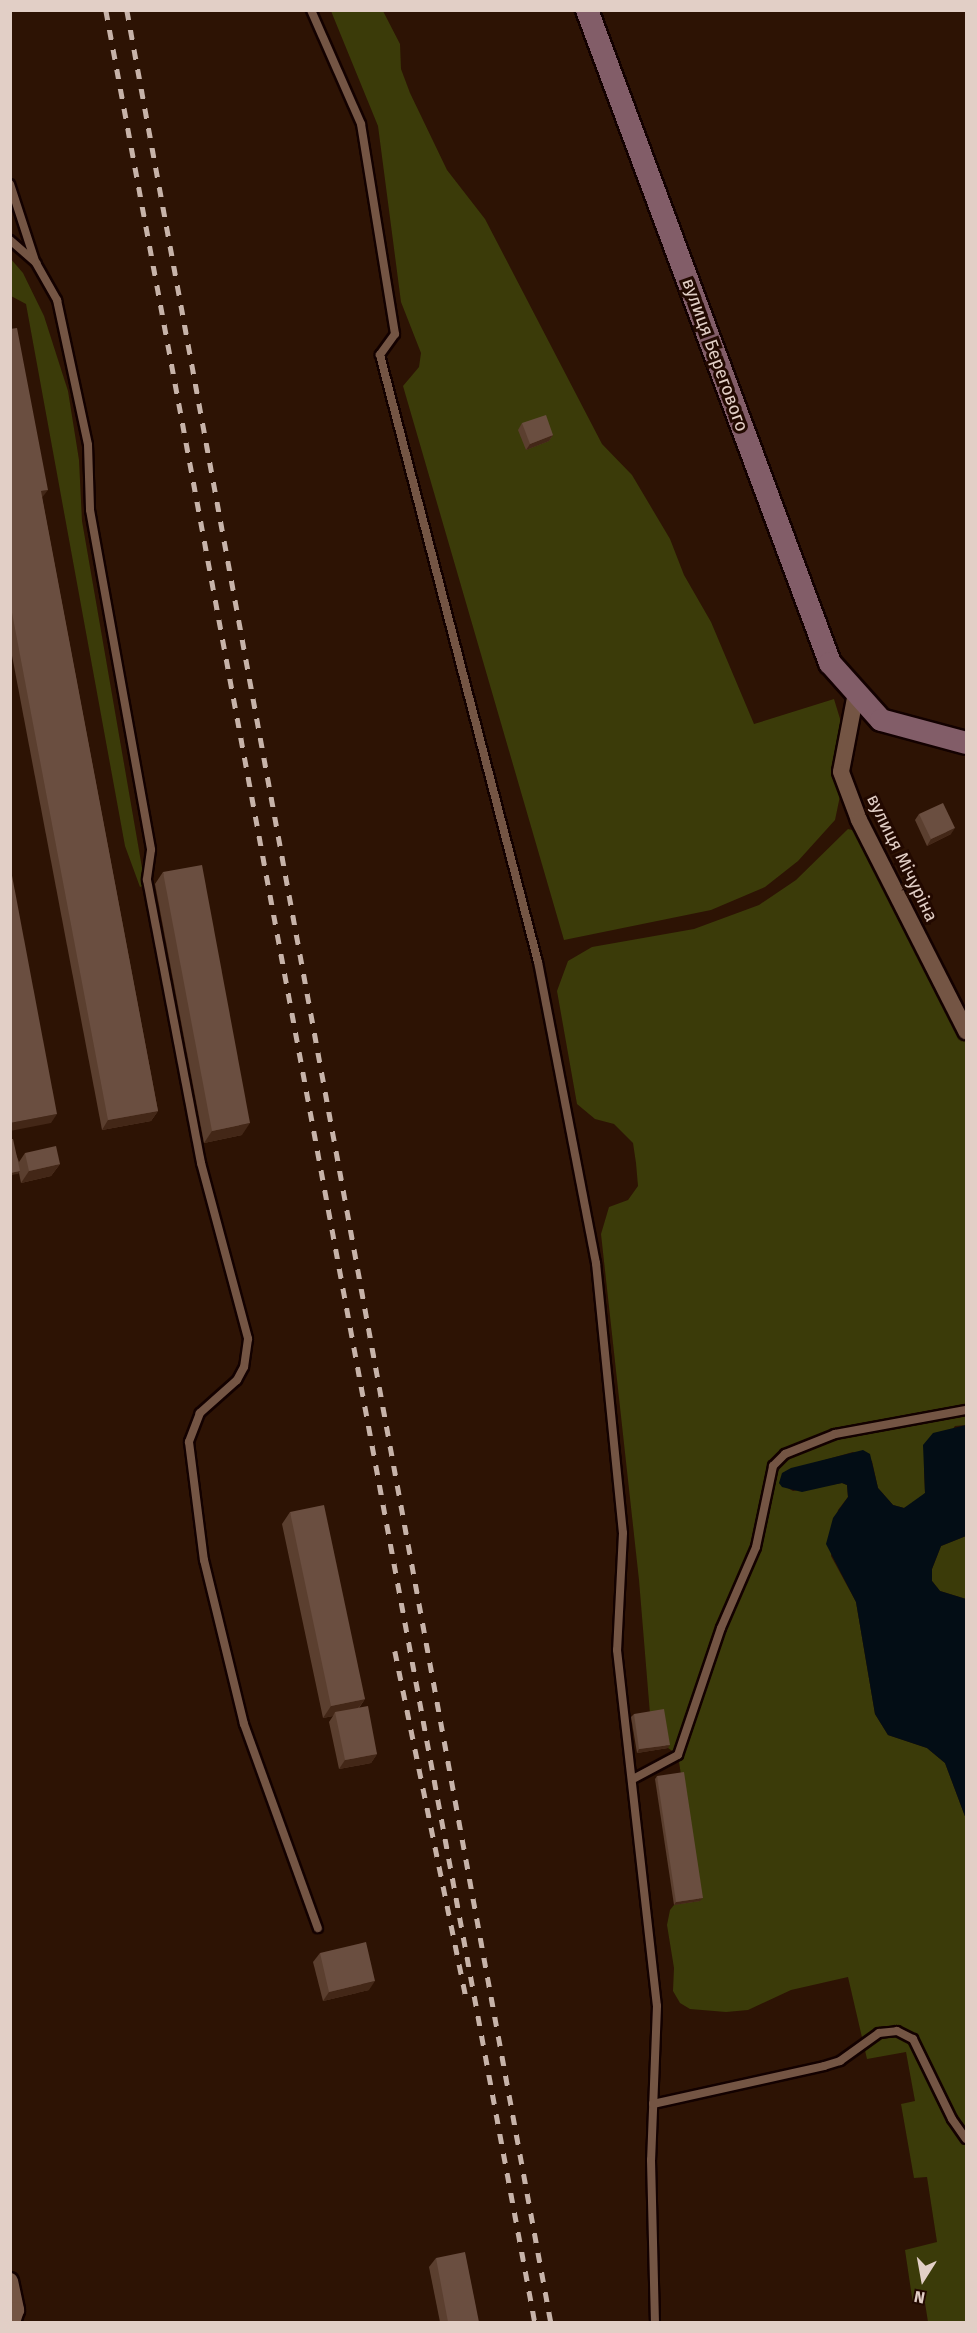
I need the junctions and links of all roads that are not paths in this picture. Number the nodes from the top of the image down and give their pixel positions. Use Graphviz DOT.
graph roads {
  1 [pos="311,10"];
  2 [pos="587,10"];
  3 [pos="10,184"];
  4 [pos="10,240"];
  5 [pos="36,263"];
  6 [pos="856,693"];
  7 [pos="966,743"];
  8 [pos="966,1031"];
  9 [pos="966,1410"];
  10 [pos="633,1779"];
  11 [pos="318,1928"];
  12 [pos="653,2104"];
  13 [pos="966,2139"];
  14 [pos="10,2281"];
  15 [pos="12,2322"];
  16 [pos="655,2322"];
  1 -- 10 [label="lane"];
  2 -- 6 [label="street, вулиця Берегового"];
  3 -- 5 [label="lane"];
  4 -- 5 [label="lane"];
  5 -- 11 [label="lane"];
  6 -- 7 [label="street, вулиця Берегового"];
  6 -- 8 [label="street, вулиця Мічуріна"];
  9 -- 10 [label="lane"];
  10 -- 12 [label="lane"];
  12 -- 13 [label="lane"];
  12 -- 16 [label="lane"];
  14 -- 15 [label="street"];
}
